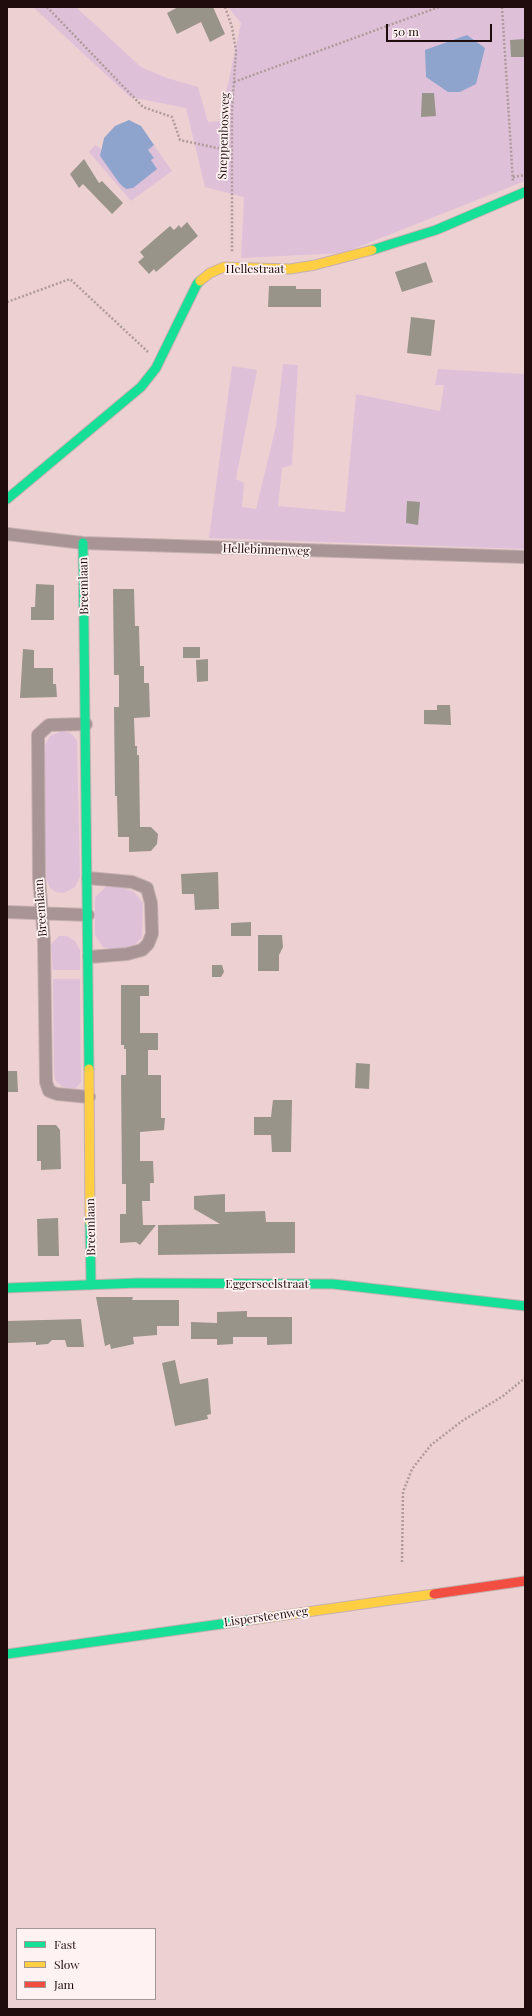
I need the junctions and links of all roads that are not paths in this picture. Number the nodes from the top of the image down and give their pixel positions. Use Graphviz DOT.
graph roads {
  1 [pos="525,192"];
  2 [pos="7,499"];
  3 [pos="7,534"];
  4 [pos="83,543"];
  5 [pos="525,557"];
  6 [pos="86,724"];
  7 [pos="88,878"];
  8 [pos="7,912"];
  9 [pos="42,913"];
  10 [pos="88,914"];
  11 [pos="89,957"];
  12 [pos="89,1098"];
  13 [pos="92,1285"];
  14 [pos="7,1288"];
  15 [pos="525,1306"];
  16 [pos="525,1580"];
  17 [pos="7,1654"];
  1 -- 2 [label="street, Hellestraat"];
  3 -- 4 [label="street, Hellebinnenweg"];
  4 -- 5 [label="street, Hellebinnenweg"];
  4 -- 6 [label="street, Breemlaan"];
  6 -- 7 [label="street, Breemlaan"];
  6 -- 9 [label="street, Breemlaan"];
  7 -- 10 [label="street, Breemlaan"];
  7 -- 11 [label="street"];
  8 -- 9 [label="street"];
  9 -- 10 [label="street"];
  9 -- 12 [label="street, Breemlaan"];
  10 -- 11 [label="street, Breemlaan"];
  11 -- 12 [label="street, Breemlaan"];
  12 -- 13 [label="street, Breemlaan"];
  13 -- 14 [label="street, Eggerseelstraat"];
  13 -- 15 [label="street, Eggerseelstraat"];
  16 -- 17 [label="street, Lispersteenweg"];
}
